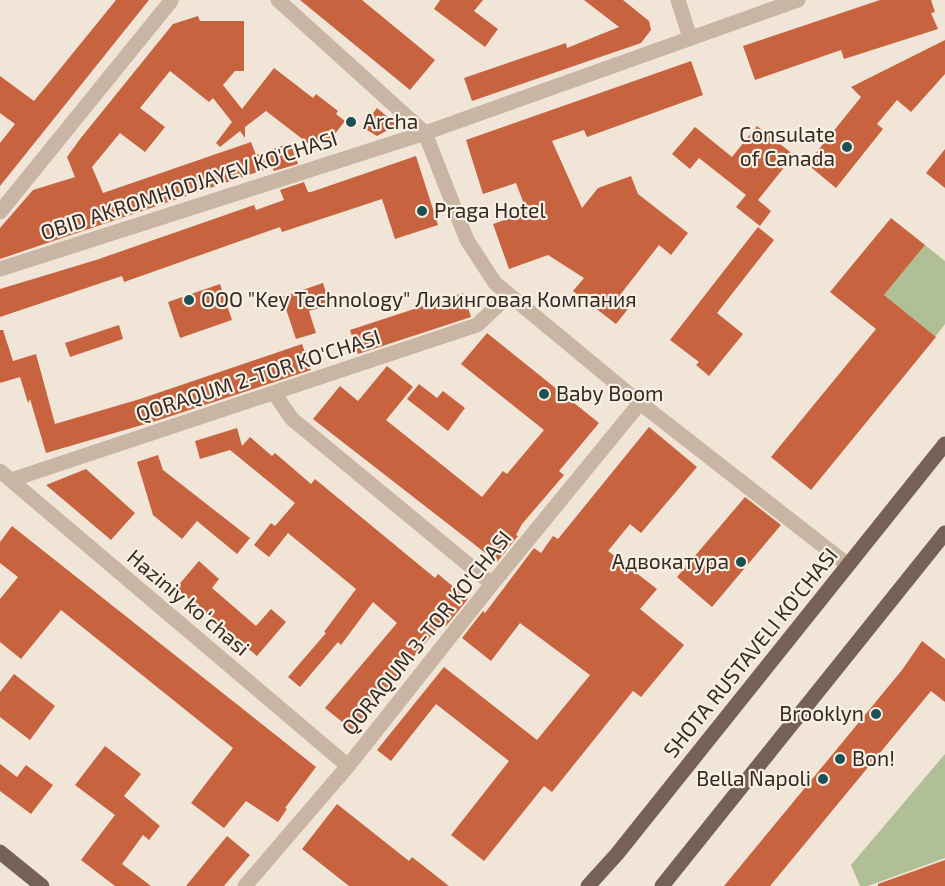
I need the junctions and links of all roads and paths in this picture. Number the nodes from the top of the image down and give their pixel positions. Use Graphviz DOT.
graph roads {
  1 [pos="173,0"];
  2 [pos="278,0"];
  3 [pos="678,0"];
  4 [pos="798,0"];
  5 [pos="690,38"];
  6 [pos="425,133"];
  7 [pos="0,213"];
  8 [pos="0,269"];
  9 [pos="508,295"];
  10 [pos="274,393"];
  11 [pos="640,403"];
  12 [pos="945,444"];
  13 [pos="5,475"];
  14 [pos="945,533"];
  15 [pos="848,565"];
  16 [pos="492,584"];
  17 [pos="348,766"];
  18 [pos="0,852"];
  19 [pos="42,886"];
  20 [pos="245,886"];
  21 [pos="588,886"];
  22 [pos="662,886"];
  1 -- 7 [label="street"];
  2 -- 6 [label="street"];
  3 -- 5 [label="street"];
  4 -- 5 [label="street, OBID AKROMHODJAYEV KO'CHASI"];
  5 -- 6 [label="street, OBID AKROMHODJAYEV KO'CHASI"];
  6 -- 8 [label="street, OBID AKROMHODJAYEV KO'CHASI"];
  6 -- 9 [label="street"];
  9 -- 10 [label="street, QORAQUM 2-TOR KO'CHASI"];
  9 -- 11 [label="street"];
  10 -- 13 [label="street, QORAQUM 2-TOR KO'CHASI"];
  10 -- 16 [label="street"];
  11 -- 15 [label="street"];
  11 -- 16 [label="street, QORAQUM 3-TOR KO'CHASI"];
  12 -- 15 [label="main road, SHOTA RUSTAVELI KO'CHASI"];
  13 -- 17 [label="street, Haziniy koʻchasi"];
  14 -- 22 [label="main road"];
  15 -- 21 [label="main road, SHOTA RUSTAVELI KO'CHASI"];
  16 -- 17 [label="street, QORAQUM 3-TOR KO'CHASI"];
  17 -- 20 [label="street, QORAQUM 3-TOR KO'CHASI"];
  18 -- 19 [label="main road"];
}
